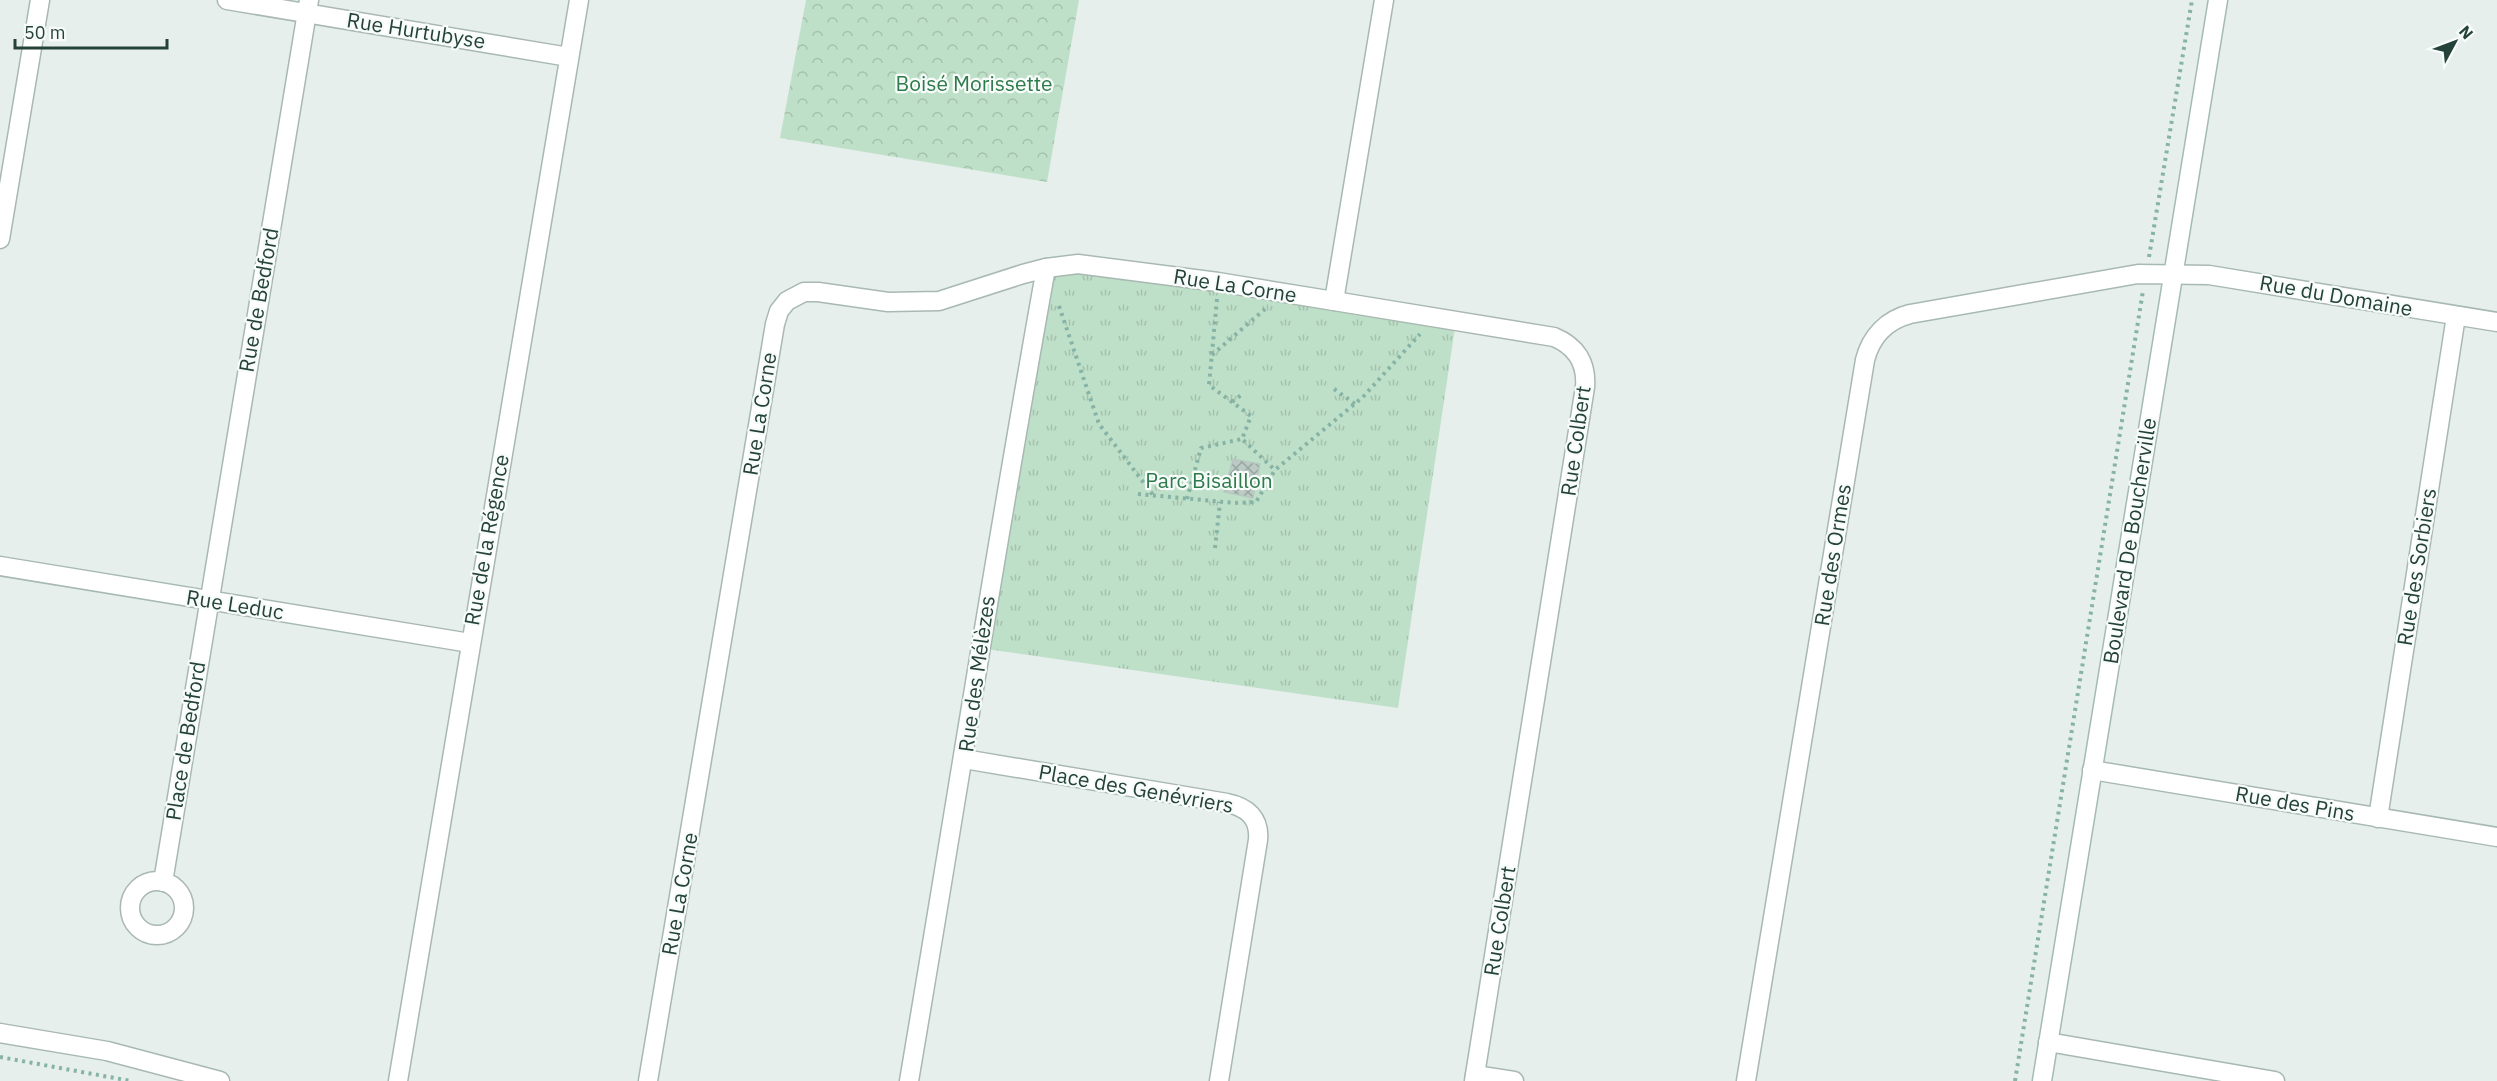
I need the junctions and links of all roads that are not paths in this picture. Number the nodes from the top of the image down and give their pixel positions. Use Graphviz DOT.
graph roads {
  1 [pos="40,0"];
  2 [pos="227,0"];
  3 [pos="579,0"];
  4 [pos="1384,0"];
  5 [pos="2218,0"];
  6 [pos="308,7"];
  7 [pos="569,57"];
  8 [pos="0,239"];
  9 [pos="1046,268"];
  10 [pos="2174,274"];
  11 [pos="1334,301"];
  12 [pos="2456,316"];
  13 [pos="2497,322"];
  14 [pos="0,566"];
  15 [pos="208,601"];
  16 [pos="470,644"];
  17 [pos="964,759"];
  18 [pos="2092,770"];
  19 [pos="2378,818"];
  20 [pos="2497,837"];
  21 [pos="163,882"];
  22 [pos="0,1033"];
  23 [pos="2048,1042"];
  24 [pos="1475,1078"];
  25 [pos="220,1081"];
  26 [pos="398,1081"];
  27 [pos="648,1081"];
  28 [pos="909,1081"];
  29 [pos="1219,1081"];
  30 [pos="1514,1081"];
  31 [pos="1746,1081"];
  32 [pos="2042,1081"];
  33 [pos="2275,1081"];
  1 -- 8 [label="street"];
  2 -- 6 [label="street, Rue Hurtubyse"];
  3 -- 7 [label="street, Rue de la Régence"];
  4 -- 11 [label="street"];
  5 -- 10 [label="street, Boulevard De Boucherville"];
  6 -- 7 [label="street, Rue Hurtubyse"];
  6 -- 15 [label="street, Rue de Bedford"];
  7 -- 16 [label="street, Rue de la Régence"];
  9 -- 11 [label="street, Rue La Corne"];
  9 -- 17 [label="street, Rue des Mélèzes"];
  9 -- 27 [label="street, Rue La Corne"];
  10 -- 12 [label="street, Rue du Domaine"];
  10 -- 18 [label="street, Boulevard De Boucherville"];
  10 -- 31 [label="street, Rue des Ormes"];
  11 -- 24 [label="street, Rue Colbert"];
  12 -- 13 [label="street, Rue du Domaine"];
  12 -- 19 [label="street, Rue des Sorbiers"];
  14 -- 15 [label="street, Rue Leduc"];
  15 -- 16 [label="street, Rue Leduc"];
  15 -- 21 [label="street, Place de Bedford"];
  16 -- 26 [label="street, Rue de la Régence"];
  17 -- 28 [label="street, Rue des Mélèzes"];
  17 -- 29 [label="street, Place des Genévriers"];
  18 -- 19 [label="street, Rue des Pins"];
  18 -- 23 [label="street, Boulevard De Boucherville"];
  19 -- 20 [label="street, Rue des Pins"];
  22 -- 25 [label="street"];
  23 -- 32 [label="street, Boulevard De Boucherville"];
  23 -- 33 [label="street"];
  24 -- 30 [label="street"];
}
